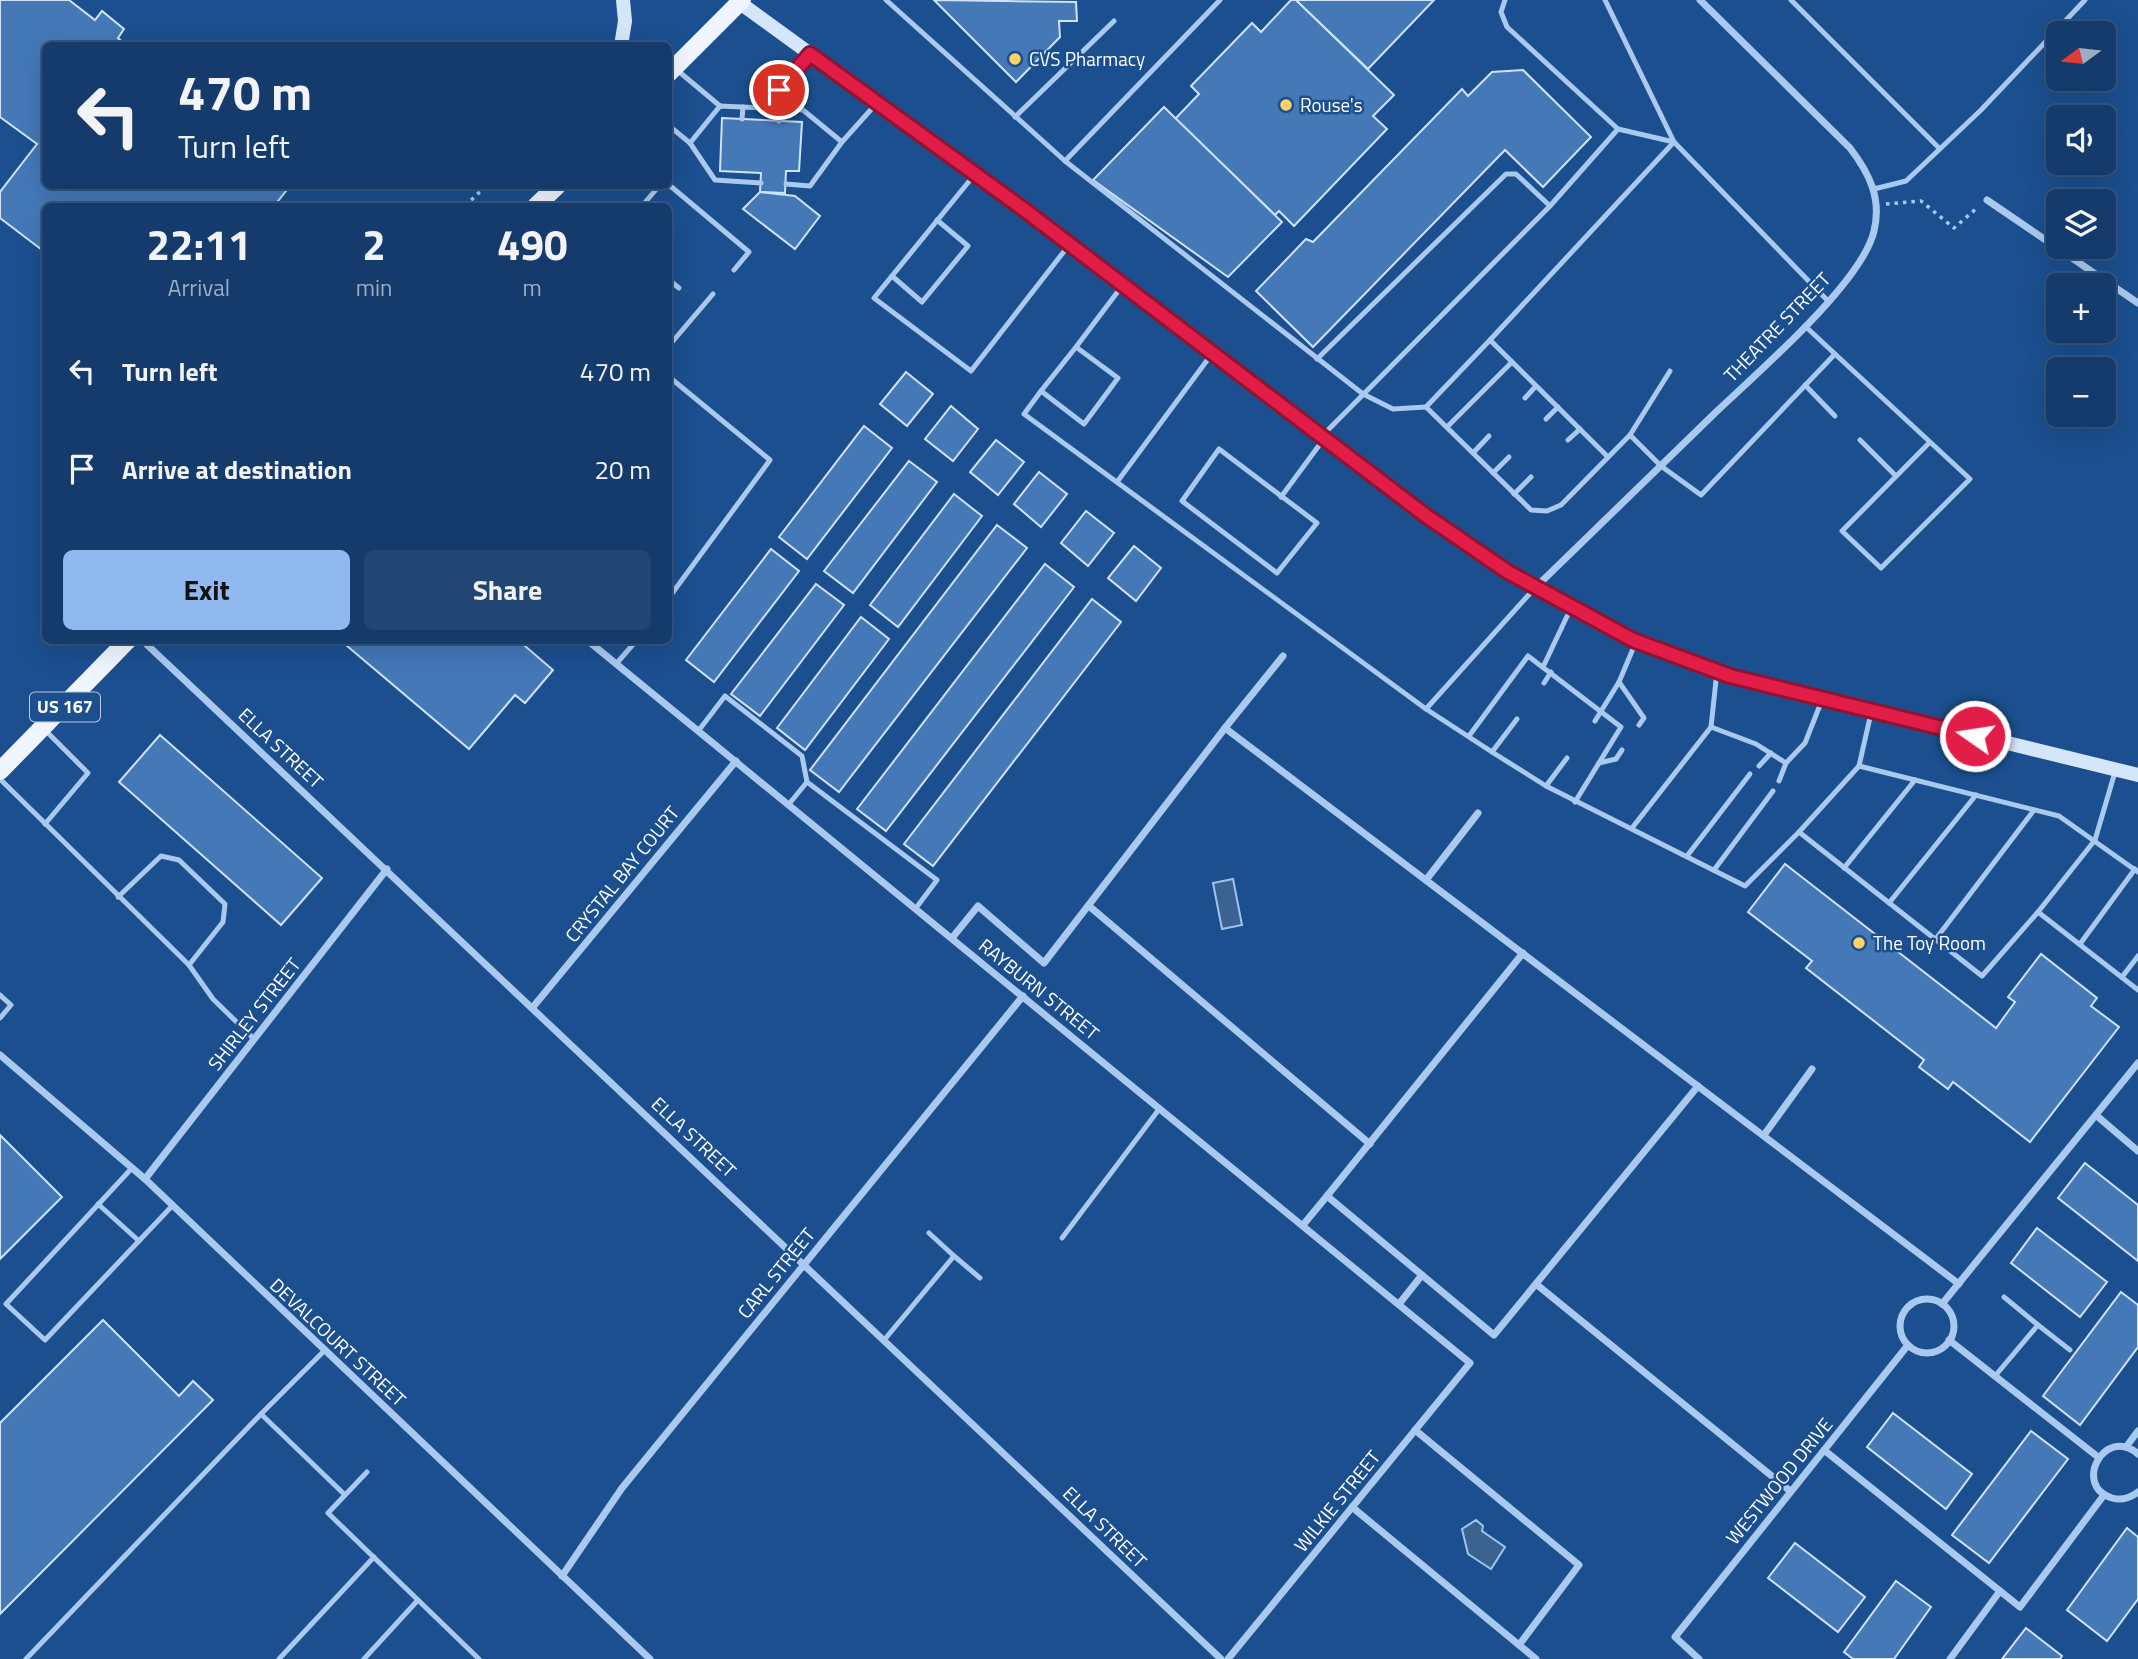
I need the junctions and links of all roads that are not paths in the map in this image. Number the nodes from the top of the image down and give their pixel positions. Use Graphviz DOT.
graph roads {
  1 [pos="623,0"];
  2 [pos="886,0"];
  3 [pos="1220,0"];
  4 [pos="1504,0"];
  5 [pos="1605,0"];
  6 [pos="1700,0"];
  7 [pos="1791,0"];
  8 [pos="2085,0"];
  9 [pos="739,1"];
  10 [pos="1114,21"];
  11 [pos="622,42"];
  12 [pos="810,54"];
  13 [pos="672,71"];
  14 [pos="877,102"];
  15 [pos="720,106"];
  16 [pos="743,107"];
  17 [pos="763,108"];
  18 [pos="779,109"];
  19 [pos="1015,117"];
  20 [pos="742,119"];
  21 [pos="779,121"];
  22 [pos="672,128"];
  23 [pos="1618,129"];
  24 [pos="842,142"];
  25 [pos="1674,142"];
  26 [pos="690,143"];
  27 [pos="1939,148"];
  28 [pos="1065,161"];
  29 [pos="738,172"];
  30 [pos="975,174"];
  31 [pos="738,182"];
  32 [pos="761,183"];
  33 [pos="786,184"];
  34 [pos="672,187"];
  35 [pos="554,189"];
  36 [pos="656,189"];
  37 [pos="1874,189"];
  38 [pos="1987,200"];
  39 [pos="539,203"];
  40 [pos="645,203"];
  41 [pos="1550,206"];
  42 [pos="937,220"];
  43 [pos="1069,245"];
  44 [pos="734,270"];
  45 [pos="892,276"];
  46 [pos="672,282"];
  47 [pos="1122,286"];
  48 [pos="679,288"];
  49 [pos="713,294"];
  50 [pos="1828,300"];
  51 [pos="2138,303"];
  52 [pos="1805,326"];
  53 [pos="672,340"];
  54 [pos="1490,340"];
  55 [pos="1076,347"];
  56 [pos="1212,354"];
  57 [pos="1835,354"];
  58 [pos="1318,359"];
  59 [pos="1512,362"];
  60 [pos="1670,371"];
  61 [pos="672,379"];
  62 [pos="1536,386"];
  63 [pos="1805,386"];
  64 [pos="1041,391"];
  65 [pos="1363,394"];
  66 [pos="1525,398"];
  67 [pos="1426,407"];
  68 [pos="1558,407"];
  69 [pos="1835,416"];
  70 [pos="1546,419"];
  71 [pos="1447,428"];
  72 [pos="1580,429"];
  73 [pos="1630,435"];
  74 [pos="1489,436"];
  75 [pos="1322,438"];
  76 [pos="1568,440"];
  77 [pos="1860,440"];
  78 [pos="1930,442"];
  79 [pos="1473,453"];
  80 [pos="1509,457"];
  81 [pos="1608,457"];
  82 [pos="1661,466"];
  83 [pos="1493,473"];
  84 [pos="1896,476"];
  85 [pos="1531,477"];
  86 [pos="1117,482"];
  87 [pos="1514,494"];
  88 [pos="1281,497"];
  89 [pos="1535,588"];
  90 [pos="672,594"];
  91 [pos="1571,608"];
  92 [pos="1637,640"];
  93 [pos="124,644"];
  94 [pos="146,644"];
  95 [pos="592,644"];
  96 [pos="634,644"];
  97 [pos="1283,656"];
  98 [pos="616,664"];
  99 [pos="1543,667"];
  100 [pos="1717,671"];
  101 [pos="1551,672"];
  102 [pos="1619,682"];
  103 [pos="1544,683"];
  104 [pos="1822,700"];
  105 [pos="1426,709"];
  106 [pos="1601,711"];
  107 [pos="1871,712"];
  108 [pos="1517,719"];
  109 [pos="1595,721"];
  110 [pos="1639,725"];
  111 [pos="1711,727"];
  112 [pos="44,728"];
  113 [pos="1225,728"];
  114 [pos="699,730"];
  115 [pos="1469,736"];
  116 [pos="1622,750"];
  117 [pos="1492,752"];
  118 [pos="1771,753"];
  119 [pos="1567,758"];
  120 [pos="3,761"];
  121 [pos="736,761"];
  122 [pos="1786,762"];
  123 [pos="1599,764"];
  124 [pos="1759,765"];
  125 [pos="1859,766"];
  126 [pos="2116,769"];
  127 [pos="1751,774"];
  128 [pos="2138,775"];
  129 [pos="0,779"];
  130 [pos="1915,780"];
  131 [pos="1779,781"];
  132 [pos="807,782"];
  133 [pos="1546,786"];
  134 [pos="1773,791"];
  135 [pos="1976,795"];
  136 [pos="1575,802"];
  137 [pos="789,804"];
  138 [pos="2034,810"];
  139 [pos="1478,813"];
  140 [pos="45,824"];
  141 [pos="1632,828"];
  142 [pos="1799,832"];
  143 [pos="2095,840"];
  144 [pos="1687,856"];
  145 [pos="1844,868"];
  146 [pos="387,869"];
  147 [pos="1714,870"];
  148 [pos="2136,870"];
  149 [pos="1426,880"];
  150 [pos="118,897"];
  151 [pos="1889,903"];
  152 [pos="1089,906"];
  153 [pos="916,908"];
  154 [pos="2038,912"];
  155 [pos="952,938"];
  156 [pos="1936,940"];
  157 [pos="2080,944"];
  158 [pos="1524,953"];
  159 [pos="2138,956"];
  160 [pos="189,965"];
  161 [pos="2122,977"];
  162 [pos="2138,990"];
  163 [pos="0,995"];
  164 [pos="1023,996"];
  165 [pos="533,1007"];
  166 [pos="0,1018"];
  167 [pos="254,1039"];
  168 [pos="0,1055"];
  169 [pos="2138,1063"];
  170 [pos="1812,1069"];
  171 [pos="1698,1086"];
  172 [pos="1160,1108"];
  173 [pos="2096,1116"];
  174 [pos="1764,1135"];
  175 [pos="1370,1144"];
  176 [pos="2138,1151"];
  177 [pos="132,1168"];
  178 [pos="145,1179"];
  179 [pos="1327,1196"];
  180 [pos="98,1204"];
  181 [pos="173,1205"];
  182 [pos="1303,1225"];
  183 [pos="929,1233"];
  184 [pos="1062,1238"];
  185 [pos="139,1241"];
  186 [pos="954,1256"];
  187 [pos="805,1263"];
  188 [pos="1422,1275"];
  189 [pos="980,1278"];
  190 [pos="1536,1284"];
  191 [pos="1959,1284"];
  192 [pos="2004,1297"];
  193 [pos="1398,1304"];
  194 [pos="1942,1304"];
  195 [pos="2038,1325"];
  196 [pos="885,1339"];
  197 [pos="1949,1340"];
  198 [pos="1909,1345"];
  199 [pos="2070,1350"];
  200 [pos="324,1351"];
  201 [pos="1470,1363"];
  202 [pos="1996,1376"];
  203 [pos="261,1415"];
  204 [pos="1415,1430"];
  205 [pos="2138,1431"];
  206 [pos="2126,1447"];
  207 [pos="1824,1450"];
  208 [pos="2138,1454"];
  209 [pos="2098,1457"];
  210 [pos="367,1472"];
  211 [pos="1790,1491"];
  212 [pos="2138,1492"];
  213 [pos="2104,1494"];
  214 [pos="345,1495"];
  215 [pos="1352,1507"];
  216 [pos="374,1557"];
  217 [pos="562,1576"];
  218 [pos="2000,1591"];
  219 [pos="418,1600"];
  220 [pos="1519,1645"];
  221 [pos="26,1659"];
  222 [pos="279,1659"];
  223 [pos="364,1659"];
  224 [pos="479,1659"];
  225 [pos="650,1659"];
  226 [pos="1221,1659"];
  227 [pos="1228,1659"];
  228 [pos="1536,1659"];
  229 [pos="1699,1659"];
  230 [pos="1950,1659"];
  1 -- 11 [label="main road"];
  2 -- 19 [label="lane"];
  3 -- 28 [label="lane"];
  4 -- 23 [label="lane"];
  5 -- 25 [label="lane"];
  6 -- 37 [label="street, THEATRE STREET"];
  7 -- 27 [label="lane"];
  8 -- 27 [label="lane"];
  9 -- 12 [label="main road"];
  9 -- 13 [label="main road"];
  10 -- 19 [label="lane"];
  12 -- 14 [label="main road"];
  12 -- 17 [label="lane"];
  13 -- 15 [label="lane"];
  14 -- 24 [label="lane"];
  14 -- 30 [label="main road"];
  15 -- 16 [label="lane"];
  15 -- 26 [label="lane"];
  16 -- 17 [label="lane"];
  16 -- 20 [label="lane"];
  17 -- 18 [label="lane"];
  18 -- 21 [label="lane"];
  18 -- 24 [label="lane"];
  19 -- 28 [label="lane"];
  22 -- 26 [label="lane"];
  23 -- 25 [label="lane"];
  23 -- 41 [label="lane"];
  24 -- 33 [label="lane"];
  25 -- 50 [label="lane"];
  25 -- 54 [label="lane"];
  26 -- 31 [label="lane"];
  27 -- 37 [label="lane"];
  28 -- 58 [label="lane"];
  29 -- 31 [label="lane"];
  30 -- 42 [label="lane"];
  30 -- 43 [label="main road"];
  31 -- 32 [label="lane"];
  34 -- 44 [label="lane"];
  35 -- 39 [label="main road"];
  36 -- 40 [label="lane"];
  37 -- 50 [label="street, THEATRE STREET"];
  38 -- 51 [label="street"];
  41 -- 58 [label="lane"];
  41 -- 65 [label="lane"];
  42 -- 45 [label="lane"];
  42 -- 45 [label="lane"];
  43 -- 45 [label="lane"];
  43 -- 47 [label="main road"];
  46 -- 48 [label="lane"];
  47 -- 55 [label="lane"];
  47 -- 56 [label="main road"];
  49 -- 53 [label="lane"];
  50 -- 52 [label="street, THEATRE STREET"];
  52 -- 57 [label="lane"];
  52 -- 82 [label="street, THEATRE STREET"];
  54 -- 59 [label="lane"];
  54 -- 67 [label="lane"];
  55 -- 64 [label="lane"];
  55 -- 64 [label="lane"];
  56 -- 75 [label="main road"];
  56 -- 86 [label="lane"];
  57 -- 63 [label="lane"];
  57 -- 78 [label="lane"];
  58 -- 65 [label="lane"];
  59 -- 62 [label="lane"];
  59 -- 71 [label="lane"];
  60 -- 73 [label="lane"];
  61 -- 90 [label="lane"];
  62 -- 66 [label="lane"];
  62 -- 68 [label="lane"];
  63 -- 69 [label="lane"];
  63 -- 82 [label="lane"];
  64 -- 86 [label="lane"];
  65 -- 67 [label="lane"];
  65 -- 75 [label="lane"];
  67 -- 71 [label="lane"];
  68 -- 70 [label="lane"];
  68 -- 72 [label="lane"];
  71 -- 79 [label="lane"];
  72 -- 76 [label="lane"];
  72 -- 81 [label="lane"];
  73 -- 81 [label="lane"];
  73 -- 82 [label="lane"];
  74 -- 79 [label="lane"];
  75 -- 88 [label="lane"];
  75 -- 89 [label="main road"];
  77 -- 84 [label="lane"];
  78 -- 84 [label="lane"];
  78 -- 84 [label="lane"];
  79 -- 83 [label="lane"];
  80 -- 83 [label="lane"];
  81 -- 87 [label="lane"];
  82 -- 89 [label="street, THEATRE STREET"];
  83 -- 87 [label="lane"];
  85 -- 87 [label="lane"];
  86 -- 105 [label="lane"];
  88 -- 88 [label="lane"];
  89 -- 91 [label="main road"];
  89 -- 105 [label="lane"];
  91 -- 92 [label="main road"];
  91 -- 99 [label="lane"];
  92 -- 100 [label="main road"];
  92 -- 102 [label="lane"];
  93 -- 112 [label="main road, US 167"];
  94 -- 146 [label="street, ELLA STREET"];
  95 -- 98 [label="street, RAYBURN STREET"];
  96 -- 98 [label="lane"];
  97 -- 113 [label="street"];
  98 -- 114 [label="street, RAYBURN STREET"];
  99 -- 101 [label="lane"];
  99 -- 115 [label="lane"];
  100 -- 104 [label="main road"];
  100 -- 111 [label="lane"];
  101 -- 103 [label="lane"];
  101 -- 106 [label="lane"];
  102 -- 106 [label="lane"];
  102 -- 110 [label="lane"];
  104 -- 107 [label="main road"];
  104 -- 122 [label="lane"];
  105 -- 115 [label="lane"];
  106 -- 109 [label="lane"];
  106 -- 123 [label="lane"];
  107 -- 125 [label="lane"];
  107 -- 126 [label="main road"];
  108 -- 117 [label="lane"];
  111 -- 118 [label="lane"];
  111 -- 141 [label="lane"];
  112 -- 120 [label="main road, US 167"];
  112 -- 140 [label="lane"];
  113 -- 149 [label="street"];
  113 -- 152 [label="street"];
  114 -- 121 [label="street, RAYBURN STREET"];
  114 -- 132 [label="lane"];
  115 -- 117 [label="lane"];
  116 -- 123 [label="lane"];
  117 -- 133 [label="lane"];
  118 -- 122 [label="lane"];
  118 -- 124 [label="lane"];
  119 -- 133 [label="lane"];
  121 -- 137 [label="street, RAYBURN STREET"];
  121 -- 165 [label="street, CRYSTAL BAY COURT"];
  122 -- 131 [label="lane"];
  123 -- 136 [label="lane"];
  125 -- 130 [label="lane"];
  125 -- 142 [label="lane"];
  126 -- 128 [label="main road"];
  126 -- 143 [label="lane"];
  127 -- 144 [label="lane"];
  129 -- 140 [label="lane"];
  130 -- 135 [label="lane"];
  130 -- 145 [label="lane"];
  132 -- 137 [label="lane"];
  132 -- 153 [label="lane"];
  133 -- 136 [label="lane"];
  134 -- 147 [label="lane"];
  135 -- 138 [label="lane"];
  135 -- 151 [label="lane"];
  136 -- 141 [label="lane"];
  137 -- 153 [label="street, RAYBURN STREET"];
  138 -- 143 [label="lane"];
  138 -- 156 [label="lane"];
  139 -- 149 [label="street"];
  140 -- 150 [label="lane"];
  141 -- 144 [label="lane"];
  142 -- 145 [label="lane"];
  142 -- 147 [label="lane"];
  143 -- 148 [label="lane"];
  143 -- 154 [label="lane"];
  144 -- 147 [label="lane"];
  145 -- 151 [label="lane"];
  146 -- 165 [label="street, ELLA STREET"];
  146 -- 167 [label="street, SHIRLEY STREET"];
  148 -- 157 [label="lane"];
  149 -- 158 [label="street"];
  150 -- 160 [label="lane"];
  150 -- 160 [label="lane"];
  151 -- 156 [label="lane"];
  152 -- 155 [label="street"];
  152 -- 175 [label="street"];
  153 -- 155 [label="street, RAYBURN STREET"];
  154 -- 156 [label="lane"];
  154 -- 157 [label="lane"];
  155 -- 164 [label="street, RAYBURN STREET"];
  157 -- 161 [label="lane"];
  158 -- 171 [label="street"];
  158 -- 175 [label="street"];
  159 -- 161 [label="lane"];
  160 -- 167 [label="lane"];
  161 -- 162 [label="lane"];
  163 -- 166 [label="lane"];
  164 -- 172 [label="street, RAYBURN STREET"];
  164 -- 187 [label="street, CARL STREET"];
  165 -- 187 [label="street, ELLA STREET"];
  167 -- 178 [label="street, SHIRLEY STREET"];
  168 -- 177 [label="street, DEVALCOURT STREET"];
  169 -- 173 [label="street"];
  170 -- 174 [label="street"];
  171 -- 174 [label="street"];
  171 -- 190 [label="street"];
  172 -- 182 [label="street, RAYBURN STREET"];
  172 -- 184 [label="lane"];
  173 -- 176 [label="street"];
  173 -- 191 [label="street"];
  174 -- 191 [label="street"];
  175 -- 179 [label="street"];
  177 -- 178 [label="street, DEVALCOURT STREET"];
  177 -- 180 [label="lane"];
  178 -- 181 [label="street, DEVALCOURT STREET"];
  179 -- 182 [label="street"];
  179 -- 188 [label="street"];
  180 -- 185 [label="lane"];
  180 -- 185 [label="lane"];
  181 -- 185 [label="lane"];
  181 -- 200 [label="street, DEVALCOURT STREET"];
  182 -- 193 [label="street, RAYBURN STREET"];
  183 -- 186 [label="lane"];
  186 -- 189 [label="lane"];
  186 -- 196 [label="lane"];
  187 -- 196 [label="street, ELLA STREET"];
  187 -- 217 [label="street, CARL STREET"];
  188 -- 190 [label="street"];
  188 -- 193 [label="street"];
  190 -- 211 [label="street"];
  191 -- 194 [label="street"];
  192 -- 195 [label="lane"];
  193 -- 201 [label="street, RAYBURN STREET"];
  194 -- 197 [label="street"];
  194 -- 198 [label="street"];
  195 -- 199 [label="lane"];
  195 -- 202 [label="lane"];
  196 -- 226 [label="street, ELLA STREET"];
  197 -- 198 [label="street"];
  197 -- 202 [label="street"];
  198 -- 207 [label="street, WESTWOOD DRIVE"];
  200 -- 203 [label="lane"];
  200 -- 217 [label="street, DEVALCOURT STREET"];
  201 -- 204 [label="street, WILKIE STREET"];
  202 -- 209 [label="street"];
  203 -- 214 [label="lane"];
  203 -- 221 [label="lane"];
  204 -- 215 [label="street, WILKIE STREET"];
  204 -- 220 [label="street"];
  205 -- 206 [label="street"];
  206 -- 208 [label="street"];
  206 -- 209 [label="street"];
  207 -- 211 [label="street, WESTWOOD DRIVE"];
  207 -- 218 [label="street"];
  209 -- 213 [label="street"];
  210 -- 214 [label="lane"];
  211 -- 229 [label="street, WESTWOOD DRIVE"];
  212 -- 213 [label="street"];
  213 -- 218 [label="street"];
  214 -- 216 [label="lane"];
  215 -- 220 [label="street"];
  215 -- 227 [label="street, WILKIE STREET"];
  216 -- 219 [label="lane"];
  216 -- 222 [label="lane"];
  217 -- 225 [label="street, DEVALCOURT STREET"];
  218 -- 230 [label="street"];
  219 -- 223 [label="lane"];
  219 -- 224 [label="lane"];
  220 -- 228 [label="street"];
}
